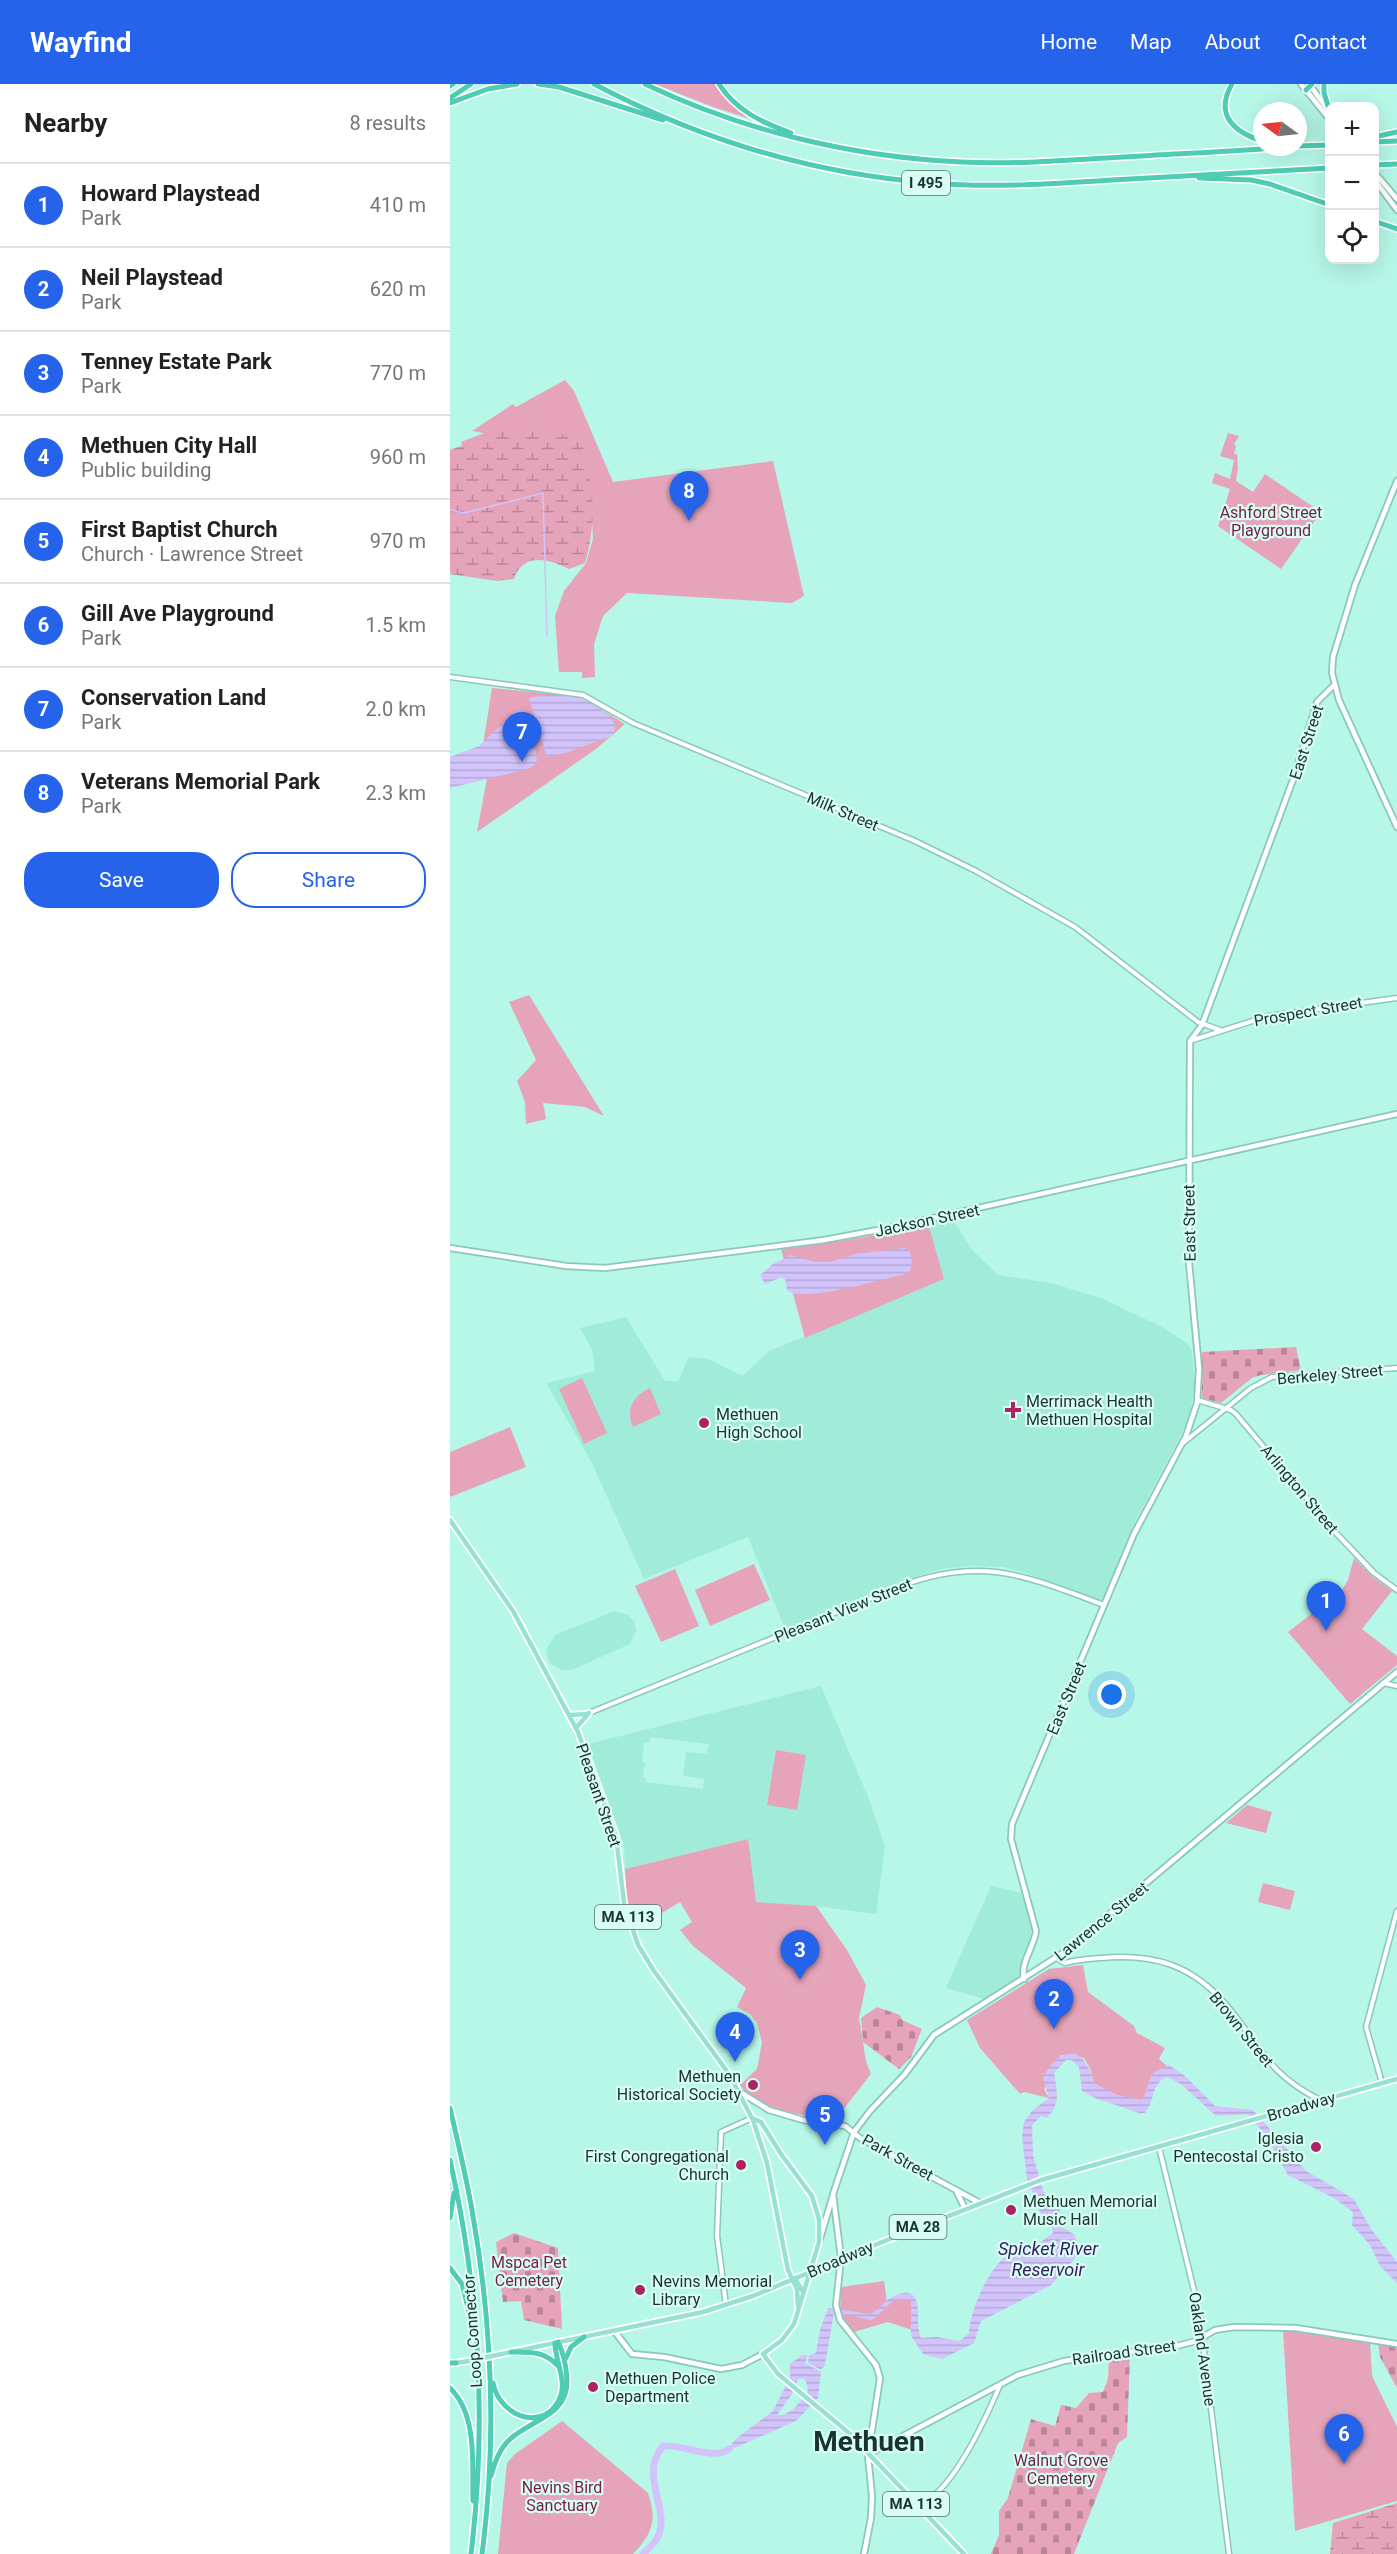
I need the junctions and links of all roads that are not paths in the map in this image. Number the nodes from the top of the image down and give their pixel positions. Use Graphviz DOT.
graph roads {
  1 [pos="471,84"];
  2 [pos="517,84"];
  3 [pos="538,84"];
  4 [pos="594,84"];
  5 [pos="645,84"];
  6 [pos="719,84"];
  7 [pos="1232,84"];
  8 [pos="1301,84"];
  9 [pos="1324,84"];
  10 [pos="1309,86"];
  11 [pos="450,98"];
  12 [pos="1326,102"];
  13 [pos="450,103"];
  14 [pos="1325,107"];
  15 [pos="1325,113"];
  16 [pos="677,123"];
  17 [pos="1397,132"];
  18 [pos="1379,136"];
  19 [pos="1253,138"];
  20 [pos="1397,141"];
  21 [pos="1379,142"];
  22 [pos="820,143"];
  23 [pos="1325,145"];
  24 [pos="1307,146"];
  25 [pos="1253,149"];
  26 [pos="1397,164"];
  27 [pos="1379,165"];
  28 [pos="1325,168"];
  29 [pos="1182,176"];
  30 [pos="1379,179"];
  31 [pos="1379,181"];
  32 [pos="1397,199"];
  33 [pos="1325,203"];
  34 [pos="1397,210"];
  35 [pos="1379,224"];
  36 [pos="1397,230"];
  37 [pos="1397,481"];
  38 [pos="450,677"];
  39 [pos="1334,685"];
  40 [pos="1397,827"];
  41 [pos="1397,998"];
  42 [pos="1203,1025"];
  43 [pos="1220,1030"];
  44 [pos="1190,1041"];
  45 [pos="1397,1114"];
  46 [pos="1189,1161"];
  47 [pos="450,1248"];
  48 [pos="1397,1368"];
  49 [pos="1197,1400"];
  50 [pos="1225,1408"];
  51 [pos="1179,1448"];
  52 [pos="450,1520"];
  53 [pos="1397,1590"];
  54 [pos="1105,1605"];
  55 [pos="1397,1672"];
  56 [pos="1383,1683"];
  57 [pos="1397,1686"];
  58 [pos="589,1713"];
  59 [pos="570,1715"];
  60 [pos="576,1728"];
  61 [pos="1397,1911"];
  62 [pos="1063,1953"];
  63 [pos="1056,1958"];
  64 [pos="1068,1962"];
  65 [pos="1026,1963"];
  66 [pos="1032,1974"];
  67 [pos="1024,1979"];
  68 [pos="1397,2079"];
  69 [pos="1382,2083"];
  70 [pos="740,2092"];
  71 [pos="1320,2101"];
  72 [pos="450,2108"];
  73 [pos="752,2118"];
  74 [pos="854,2132"];
  75 [pos="1159,2147"];
  76 [pos="450,2160"];
  77 [pos="450,2167"];
  78 [pos="956,2190"];
  79 [pos="833,2194"];
  80 [pos="980,2203"];
  81 [pos="965,2209"];
  82 [pos="450,2218"];
  83 [pos="819,2242"];
  84 [pos="841,2259"];
  85 [pos="812,2260"];
  86 [pos="821,2266"];
  87 [pos="450,2268"];
  88 [pos="809,2271"];
  89 [pos="794,2279"];
  90 [pos="802,2292"];
  91 [pos="726,2305"];
  92 [pos="798,2306"];
  93 [pos="615,2331"];
  94 [pos="1203,2336"];
  95 [pos="584,2337"];
  96 [pos="556,2343"];
  97 [pos="1397,2344"];
  98 [pos="489,2346"];
  99 [pos="772,2347"];
  100 [pos="511,2352"];
  101 [pos="763,2354"];
  102 [pos="452,2363"];
  103 [pos="565,2363"];
  104 [pos="558,2367"];
  105 [pos="772,2367"];
  106 [pos="477,2369"];
  107 [pos="1001,2384"];
  108 [pos="450,2388"];
  109 [pos="869,2454"];
  110 [pos="488,2496"];
  111 [pos="917,2506"];
  112 [pos="473,2540"];
  113 [pos="471,2554"];
  114 [pos="482,2554"];
  115 [pos="864,2554"];
  116 [pos="964,2554"];
  117 [pos="1229,2554"];
  1 -- 11 [label="highway"];
  2 -- 13 [label="highway"];
  3 -- 16 [label="highway"];
  4 -- 16 [label="highway, I 495"];
  5 -- 22 [label="highway, I 495"];
  6 -- 22 [label="highway"];
  7 -- 19 [label="highway"];
  8 -- 10 [label="main road"];
  9 -- 12 [label="highway"];
  10 -- 14 [label="main road"];
  10 -- 15 [label="main road"];
  16 -- 29 [label="highway, I 495"];
  17 -- 18 [label="highway"];
  20 -- 21 [label="highway"];
  22 -- 25 [label="highway, I 495"];
  23 -- 24 [label="highway"];
  26 -- 27 [label="highway"];
  28 -- 29 [label="highway, I 495"];
  29 -- 33 [label="highway"];
  30 -- 32 [label="main road"];
  31 -- 34 [label="main road"];
  35 -- 36 [label="highway"];
  37 -- 39 [label="main road, East Street"];
  38 -- 42 [label="street, Milk Street"];
  39 -- 40 [label="main road"];
  39 -- 42 [label="main road, East Street"];
  41 -- 43 [label="street, Prospect Street"];
  42 -- 43 [label="street"];
  42 -- 44 [label="main road, East Street"];
  43 -- 44 [label="street, Prospect Street"];
  44 -- 46 [label="main road, East Street"];
  45 -- 46 [label="main road, Jackson Street"];
  46 -- 47 [label="main road, Jackson Street"];
  46 -- 49 [label="main road, East Street"];
  48 -- 50 [label="street, Berkeley Street"];
  49 -- 50 [label="street, Arlington Street"];
  49 -- 51 [label="main road, East Street"];
  50 -- 51 [label="street, Berkeley Street"];
  50 -- 53 [label="street, Arlington Street"];
  51 -- 54 [label="main road, East Street"];
  52 -- 59 [label="main road, Pleasant Street / MA 113"];
  54 -- 58 [label="street, Pleasant View Street"];
  54 -- 65 [label="main road, East Street"];
  55 -- 56 [label="main road, Lawrence Street"];
  56 -- 57 [label="street"];
  56 -- 62 [label="main road, Lawrence Street"];
  58 -- 59 [label="main road"];
  58 -- 60 [label="main road"];
  59 -- 60 [label="main road, Pleasant Street / MA 113"];
  60 -- 70 [label="main road, Pleasant Street / MA 113"];
  61 -- 69 [label="street"];
  62 -- 63 [label="main road, Lawrence Street"];
  62 -- 64 [label="street"];
  63 -- 64 [label="street, Brown Street"];
  63 -- 66 [label="main road, Lawrence Street"];
  64 -- 71 [label="street, Brown Street"];
  65 -- 66 [label="main road"];
  65 -- 67 [label="main road, East Street"];
  66 -- 67 [label="main road, Lawrence Street"];
  67 -- 74 [label="main road, Lawrence Street"];
  68 -- 69 [label="main road, Broadway / MA 28"];
  69 -- 71 [label="main road, Broadway / MA 28"];
  70 -- 73 [label="main road, Pleasant Street / MA 113"];
  70 -- 74 [label="main road, Park Street"];
  71 -- 75 [label="main road, Broadway / MA 28"];
  72 -- 98 [label="highway, Loop Connector"];
  73 -- 83 [label="main road, MA 113"];
  73 -- 89 [label="main road, Pleasant Street / MA 113"];
  73 -- 91 [label="street"];
  74 -- 78 [label="main road, Park Street"];
  74 -- 79 [label="main road, Lawrence Street"];
  75 -- 80 [label="main road, Broadway / MA 28"];
  75 -- 94 [label="street, Oakland Avenue"];
  76 -- 106 [label="highway, Loop Connector"];
  77 -- 82 [label="highway"];
  78 -- 80 [label="main road, Park Street"];
  78 -- 81 [label="main road"];
  79 -- 83 [label="main road"];
  79 -- 84 [label="main road"];
  80 -- 81 [label="main road, Broadway / MA 28"];
  81 -- 84 [label="main road, Broadway / MA 28"];
  83 -- 85 [label="main road, MA 113"];
  84 -- 86 [label="main road, Broadway / MA 28"];
  84 -- 109 [label="main road"];
  85 -- 86 [label="main road"];
  85 -- 88 [label="main road, MA 113"];
  86 -- 88 [label="main road, Broadway / MA 28"];
  87 -- 106 [label="highway"];
  88 -- 89 [label="main road, Broadway / MA 28"];
  88 -- 90 [label="main road, MA 113"];
  89 -- 90 [label="main road"];
  89 -- 91 [label="main road, Broadway / MA 28"];
  89 -- 92 [label="main road, MA 113"];
  90 -- 92 [label="main road, MA 113"];
  91 -- 93 [label="main road, Broadway / MA 28"];
  92 -- 99 [label="main road, MA 113"];
  93 -- 95 [label="main road, Broadway / MA 28"];
  93 -- 101 [label="main road"];
  94 -- 97 [label="main road, Railroad Street"];
  94 -- 107 [label="main road, Railroad Street"];
  94 -- 117 [label="street, Oakland Avenue"];
  95 -- 96 [label="main road, Broadway / MA 28"];
  95 -- 103 [label="highway"];
  96 -- 100 [label="main road, Broadway / MA 28"];
  96 -- 103 [label="highway"];
  96 -- 104 [label="highway"];
  98 -- 104 [label="highway"];
  98 -- 110 [label="highway, Loop Connector"];
  99 -- 101 [label="main road, MA 113"];
  99 -- 105 [label="main road"];
  100 -- 102 [label="main road, Broadway / MA 28, bridge"];
  100 -- 104 [label="highway"];
  101 -- 105 [label="main road, MA 113"];
  103 -- 110 [label="highway"];
  105 -- 109 [label="main road, MA 113"];
  106 -- 112 [label="highway, Loop Connector"];
  107 -- 109 [label="main road, Railroad Street"];
  107 -- 111 [label="street"];
  108 -- 112 [label="highway"];
  109 -- 111 [label="main road, MA 113"];
  109 -- 115 [label="main road"];
  110 -- 114 [label="highway, Loop Connector"];
  111 -- 116 [label="main road, MA 113"];
  112 -- 113 [label="highway, Loop Connector"];
}
